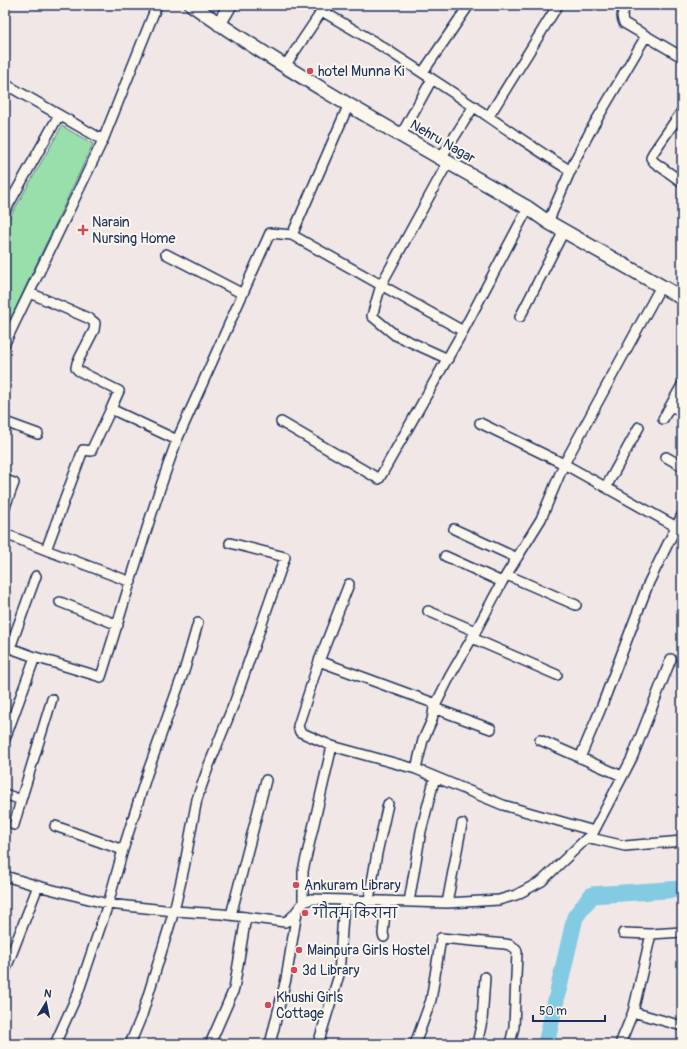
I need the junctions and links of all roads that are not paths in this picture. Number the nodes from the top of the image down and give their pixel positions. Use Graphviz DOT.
graph roads {
  1 [pos="157,5"];
  2 [pos="192,5"];
  3 [pos="230,5"];
  4 [pos="313,5"];
  5 [pos="468,5"];
  6 [pos="558,5"];
  7 [pos="627,5"];
  8 [pos="322,11"];
  9 [pos="219,24"];
  10 [pos="646,36"];
  11 [pos="682,57"];
  12 [pos="285,66"];
  13 [pos="423,72"];
  14 [pos="432,79"];
  15 [pos="5,84"];
  16 [pos="349,104"];
  17 [pos="474,106"];
  18 [pos="682,111"];
  19 [pos="59,115"];
  20 [pos="489,116"];
  21 [pos="401,135"];
  22 [pos="103,140"];
  23 [pos="445,160"];
  24 [pos="571,171"];
  25 [pos="682,182"];
  26 [pos="528,208"];
  27 [pos="5,211"];
  28 [pos="548,222"];
  29 [pos="564,231"];
  30 [pos="292,235"];
  31 [pos="166,254"];
  32 [pos="381,285"];
  33 [pos="661,286"];
  34 [pos="30,293"];
  35 [pos="243,294"];
  36 [pos="682,298"];
  37 [pos="520,318"];
  38 [pos="9,326"];
  39 [pos="463,331"];
  40 [pos="5,343"];
  41 [pos="448,359"];
  42 [pos="682,385"];
  43 [pos="671,406"];
  44 [pos="111,409"];
  45 [pos="682,412"];
  46 [pos="663,419"];
  47 [pos="5,422"];
  48 [pos="281,422"];
  49 [pos="480,423"];
  50 [pos="639,427"];
  51 [pos="38,434"];
  52 [pos="177,440"];
  53 [pos="666,457"];
  54 [pos="564,464"];
  55 [pos="682,466"];
  56 [pos="5,480"];
  57 [pos="606,487"];
  58 [pos="5,507"];
  59 [pos="682,515"];
  60 [pos="679,528"];
  61 [pos="454,529"];
  62 [pos="5,534"];
  63 [pos="230,543"];
  64 [pos="46,550"];
  65 [pos="445,556"];
  66 [pos="517,558"];
  67 [pos="36,576"];
  68 [pos="504,579"];
  69 [pos="131,582"];
  70 [pos="349,584"];
  71 [pos="60,602"];
  72 [pos="576,605"];
  73 [pos="428,611"];
  74 [pos="198,623"];
  75 [pos="118,624"];
  76 [pos="474,635"];
  77 [pos="35,656"];
  78 [pos="671,659"];
  79 [pos="319,661"];
  80 [pos="557,675"];
  81 [pos="52,699"];
  82 [pos="435,706"];
  83 [pos="491,729"];
  84 [pos="5,739"];
  85 [pos="540,740"];
  86 [pos="332,746"];
  87 [pos="580,758"];
  88 [pos="416,769"];
  89 [pos="622,776"];
  90 [pos="435,777"];
  91 [pos="266,780"];
  92 [pos="5,794"];
  93 [pos="21,800"];
  94 [pos="388,804"];
  95 [pos="462,824"];
  96 [pos="14,825"];
  97 [pos="55,826"];
  98 [pos="592,834"];
  99 [pos="682,840"];
  100 [pos="123,850"];
  101 [pos="5,876"];
  102 [pos="38,886"];
  103 [pos="344,900"];
  104 [pos="369,900"];
  105 [pos="386,901"];
  106 [pos="303,902"];
  107 [pos="409,902"];
  108 [pos="446,903"];
  109 [pos="108,904"];
  110 [pos="174,911"];
  111 [pos="297,911"];
  112 [pos="232,915"];
  113 [pos="246,917"];
  114 [pos="682,932"];
  115 [pos="623,933"];
  116 [pos="651,934"];
  117 [pos="384,938"];
  118 [pos="5,971"];
  119 [pos="485,977"];
  120 [pos="633,1012"];
  121 [pos="682,1026"];
  122 [pos="55,1044"];
  123 [pos="130,1044"];
  124 [pos="210,1044"];
  125 [pos="270,1044"];
  126 [pos="318,1044"];
  127 [pos="415,1044"];
  128 [pos="477,1044"];
  129 [pos="510,1044"];
  130 [pos="620,1044"];
  1 -- 22 [label="street"];
  2 -- 9 [label="street, Nehru Nagar"];
  3 -- 9 [label="street"];
  4 -- 8 [label="street"];
  5 -- 13 [label="street"];
  6 -- 20 [label="street"];
  7 -- 10 [label="street"];
  8 -- 12 [label="street"];
  8 -- 13 [label="street"];
  9 -- 12 [label="street, Nehru Nagar"];
  10 -- 11 [label="street"];
  10 -- 24 [label="street"];
  12 -- 16 [label="street, Nehru Nagar"];
  13 -- 14 [label="street"];
  14 -- 17 [label="street"];
  14 -- 21 [label="street"];
  15 -- 19 [label="street"];
  16 -- 21 [label="street, Nehru Nagar"];
  16 -- 30 [label="street"];
  17 -- 20 [label="street"];
  17 -- 23 [label="street"];
  18 -- 25 [label="street"];
  19 -- 22 [label="street"];
  19 -- 27 [label="street"];
  20 -- 24 [label="street"];
  21 -- 23 [label="street, Nehru Nagar"];
  22 -- 34 [label="street"];
  23 -- 26 [label="street, Nehru Nagar"];
  23 -- 32 [label="street"];
  24 -- 28 [label="street"];
  26 -- 28 [label="street, Nehru Nagar"];
  26 -- 39 [label="street"];
  28 -- 29 [label="street, Nehru Nagar"];
  29 -- 33 [label="street, Nehru Nagar"];
  29 -- 37 [label="street"];
  30 -- 32 [label="street"];
  30 -- 35 [label="street"];
  31 -- 35 [label="street"];
  32 -- 39 [label="street"];
  32 -- 41 [label="street"];
  33 -- 36 [label="street, Nehru Nagar"];
  33 -- 54 [label="street"];
  34 -- 38 [label="street"];
  34 -- 44 [label="street"];
  35 -- 52 [label="street"];
  38 -- 40 [label="street"];
  39 -- 41 [label="street"];
  41 -- 48 [label="street"];
  42 -- 43 [label="street"];
  43 -- 45 [label="street"];
  43 -- 46 [label="street"];
  44 -- 52 [label="street"];
  44 -- 64 [label="street"];
  47 -- 51 [label="street"];
  49 -- 54 [label="street"];
  50 -- 57 [label="street"];
  52 -- 69 [label="street"];
  53 -- 55 [label="street"];
  54 -- 57 [label="street"];
  54 -- 66 [label="street"];
  56 -- 58 [label="street"];
  57 -- 60 [label="street"];
  59 -- 60 [label="street"];
  60 -- 87 [label="street"];
  61 -- 66 [label="street"];
  62 -- 64 [label="street"];
  63 -- 110 [label="street"];
  64 -- 69 [label="street"];
  65 -- 68 [label="street"];
  66 -- 68 [label="street"];
  67 -- 77 [label="street"];
  68 -- 72 [label="street"];
  68 -- 76 [label="street"];
  69 -- 75 [label="street"];
  70 -- 79 [label="street"];
  71 -- 75 [label="street"];
  73 -- 76 [label="street"];
  74 -- 100 [label="street"];
  75 -- 77 [label="street"];
  76 -- 80 [label="street"];
  76 -- 82 [label="street"];
  77 -- 84 [label="street"];
  78 -- 89 [label="street"];
  79 -- 82 [label="street"];
  79 -- 86 [label="street"];
  81 -- 93 [label="street"];
  82 -- 83 [label="street"];
  82 -- 88 [label="street"];
  85 -- 87 [label="street"];
  86 -- 88 [label="street"];
  86 -- 106 [label="street"];
  87 -- 89 [label="street"];
  88 -- 90 [label="street"];
  89 -- 98 [label="street"];
  90 -- 98 [label="street"];
  90 -- 107 [label="street"];
  91 -- 112 [label="street"];
  92 -- 93 [label="street"];
  93 -- 96 [label="street"];
  94 -- 104 [label="street"];
  95 -- 108 [label="street"];
  97 -- 100 [label="street"];
  98 -- 99 [label="street"];
  98 -- 108 [label="street"];
  100 -- 109 [label="street"];
  101 -- 102 [label="street"];
  102 -- 109 [label="street"];
  102 -- 118 [label="street"];
  103 -- 104 [label="street"];
  103 -- 106 [label="street"];
  103 -- 126 [label="street"];
  104 -- 105 [label="street"];
  105 -- 107 [label="street"];
  105 -- 117 [label="street"];
  106 -- 111 [label="street"];
  107 -- 108 [label="street"];
  109 -- 110 [label="street"];
  109 -- 122 [label="street"];
  110 -- 112 [label="street"];
  110 -- 123 [label="street"];
  111 -- 113 [label="street"];
  111 -- 125 [label="street"];
  112 -- 113 [label="street"];
  113 -- 124 [label="street"];
  114 -- 116 [label="street"];
  115 -- 116 [label="street"];
  116 -- 120 [label="street"];
  119 -- 128 [label="street"];
  120 -- 121 [label="street"];
  120 -- 130 [label="street"];
  127 -- 129 [label="street"];
}
